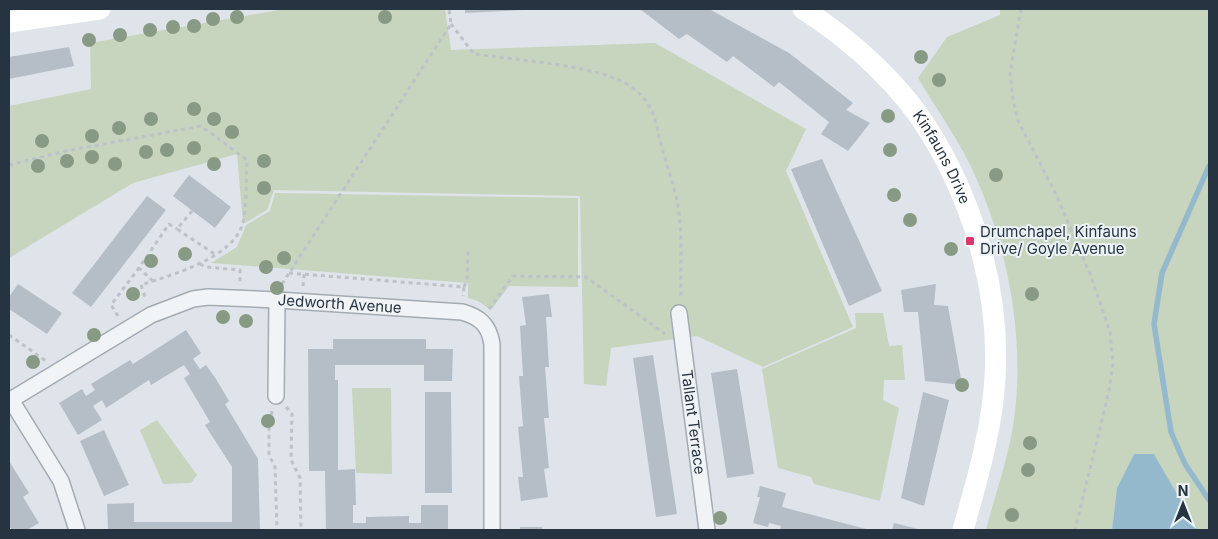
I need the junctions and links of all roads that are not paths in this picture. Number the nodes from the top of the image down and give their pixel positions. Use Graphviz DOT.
graph roads {
  1 [pos="100,9"];
  2 [pos="803,9"];
  3 [pos="9,22"];
  4 [pos="277,300"];
  5 [pos="678,313"];
  6 [pos="276,396"];
  7 [pos="10,400"];
  8 [pos="77,530"];
  9 [pos="492,530"];
  10 [pos="707,530"];
  11 [pos="963,530"];
  1 -- 3 [label="street"];
  2 -- 11 [label="street, Kinfauns Drive"];
  4 -- 6 [label="street"];
  4 -- 7 [label="street, Jedworth Avenue"];
  4 -- 9 [label="street, Jedworth Avenue"];
  5 -- 10 [label="street, Tallant Terrace"];
  7 -- 8 [label="street"];
}
